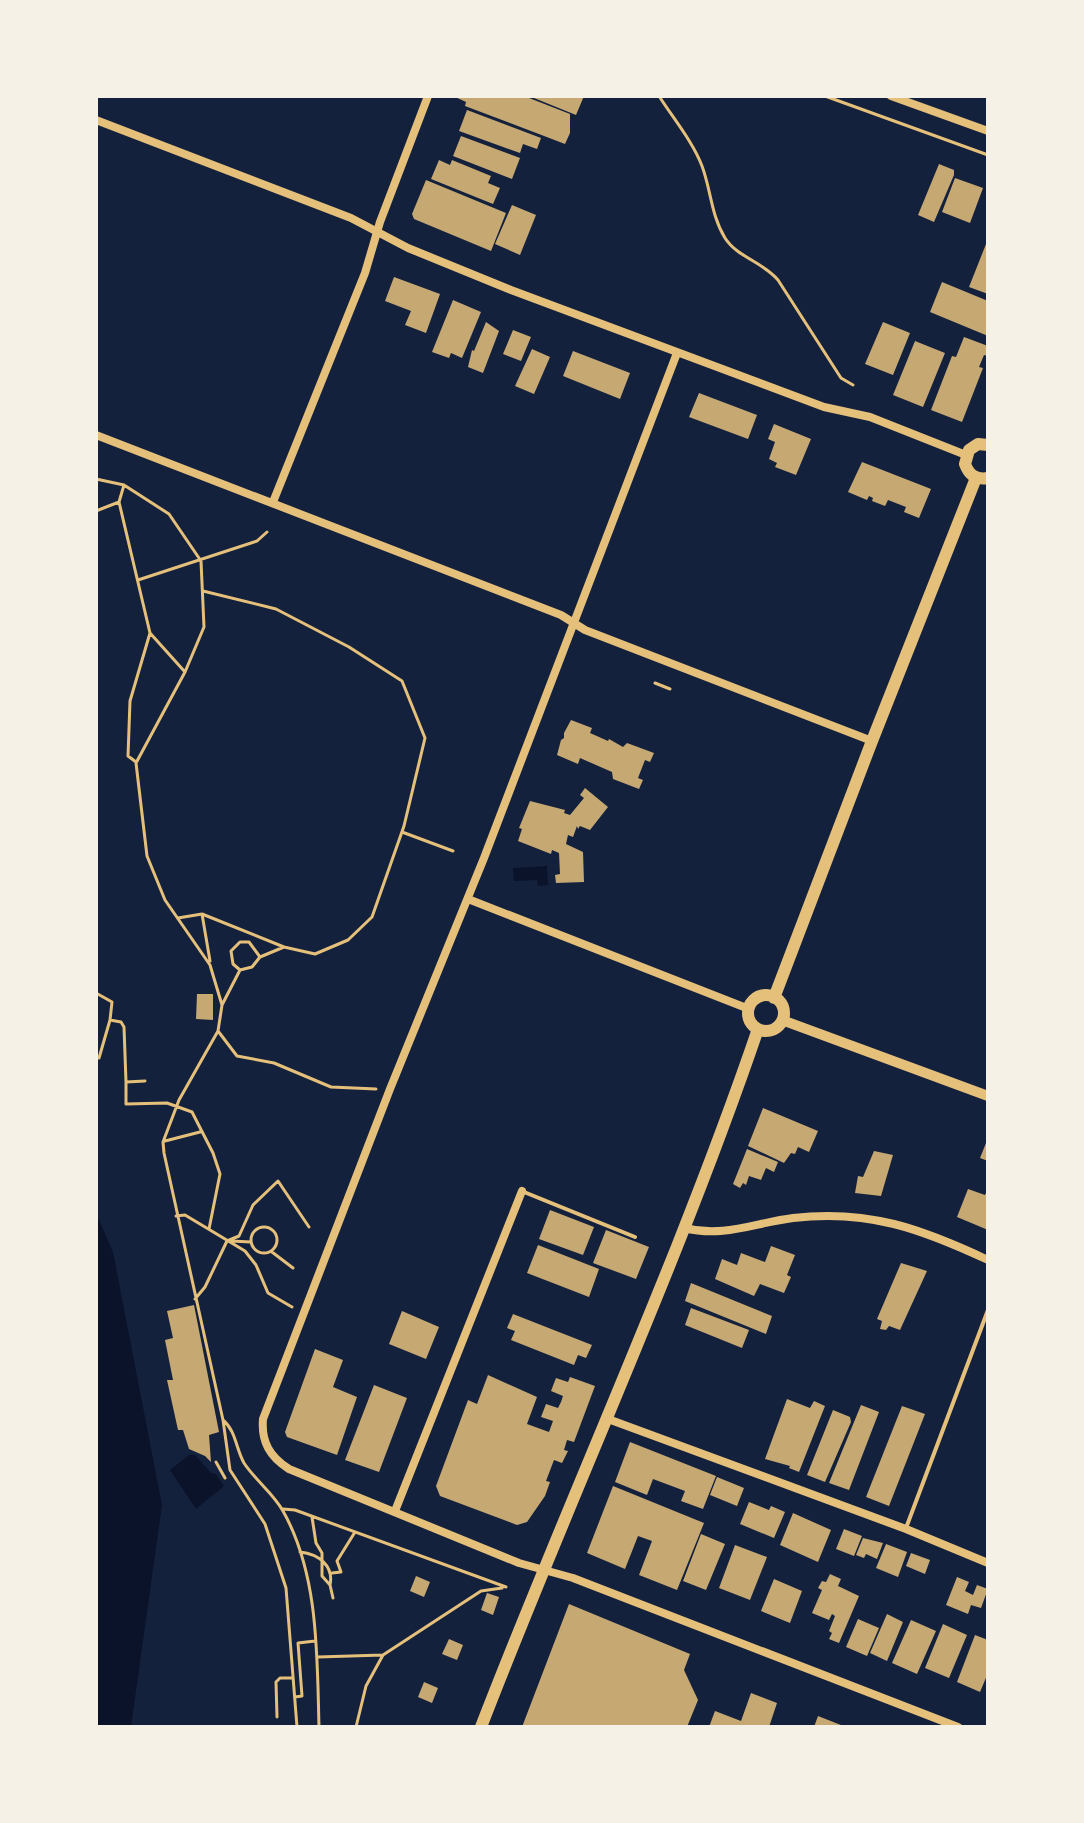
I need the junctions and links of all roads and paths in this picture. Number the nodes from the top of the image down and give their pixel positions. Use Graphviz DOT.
graph roads {
  1 [pos="428,96"];
  2 [pos="659,96"];
  3 [pos="825,96"];
  4 [pos="891,96"];
  5 [pos="96,120"];
  6 [pos="988,131"];
  7 [pos="988,155"];
  8 [pos="377,232"];
  9 [pos="677,353"];
  10 [pos="853,385"];
  11 [pos="96,435"];
  12 [pos="988,445"];
  13 [pos="966,455"];
  14 [pos="982,478"];
  15 [pos="96,479"];
  16 [pos="124,485"];
  17 [pos="119,502"];
  18 [pos="273,502"];
  19 [pos="96,511"];
  20 [pos="267,532"];
  21 [pos="201,561"];
  22 [pos="138,580"];
  23 [pos="202,591"];
  24 [pos="573,621"];
  25 [pos="150,633"];
  26 [pos="185,672"];
  27 [pos="655,683"];
  28 [pos="670,689"];
  29 [pos="872,741"];
  30 [pos="136,763"];
  31 [pos="402,832"];
  32 [pos="453,851"];
  33 [pos="468,899"];
  34 [pos="202,914"];
  35 [pos="178,918"];
  36 [pos="253,934"];
  37 [pos="249,942"];
  38 [pos="284,947"];
  39 [pos="260,957"];
  40 [pos="210,965"];
  41 [pos="240,970"];
  42 [pos="96,993"];
  43 [pos="774,998"];
  44 [pos="222,1005"];
  45 [pos="749,1009"];
  46 [pos="110,1020"];
  47 [pos="782,1020"];
  48 [pos="758,1029"];
  49 [pos="218,1031"];
  50 [pos="96,1057"];
  51 [pos="145,1081"];
  52 [pos="126,1082"];
  53 [pos="390,1089"];
  54 [pos="988,1096"];
  55 [pos="177,1107"];
  56 [pos="200,1132"];
  57 [pos="163,1142"];
  58 [pos="522,1191"];
  59 [pos="176,1216"];
  60 [pos="309,1227"];
  61 [pos="684,1228"];
  62 [pos="209,1229"];
  63 [pos="635,1237"];
  64 [pos="227,1241"];
  65 [pos="251,1242"];
  66 [pos="272,1252"];
  67 [pos="988,1260"];
  68 [pos="293,1268"];
  69 [pos="195,1299"];
  70 [pos="988,1310"];
  71 [pos="302,1313"];
  72 [pos="608,1419"];
  73 [pos="223,1420"];
  74 [pos="216,1462"];
  75 [pos="225,1478"];
  76 [pos="282,1509"];
  77 [pos="395,1511"];
  78 [pos="312,1517"];
  79 [pos="906,1529"];
  80 [pos="355,1532"];
  81 [pos="300,1552"];
  82 [pos="323,1563"];
  83 [pos="988,1563"];
  84 [pos="544,1569"];
  85 [pos="332,1573"];
  86 [pos="330,1585"];
  87 [pos="333,1598"];
  88 [pos="315,1641"];
  89 [pos="383,1655"];
  90 [pos="317,1657"];
  91 [pos="294,1678"];
  92 [pos="295,1697"];
  93 [pos="277,1717"];
  94 [pos="297,1727"];
  95 [pos="319,1727"];
  96 [pos="356,1727"];
  97 [pos="481,1727"];
  98 [pos="958,1727"];
  1 -- 8 [label="street"];
  2 -- 10 [label="path"];
  3 -- 7 [label="path"];
  4 -- 6 [label="street"];
  5 -- 8 [label="street"];
  8 -- 9 [label="street"];
  8 -- 18 [label="street"];
  9 -- 13 [label="street"];
  9 -- 24 [label="street"];
  11 -- 18 [label="street"];
  12 -- 13 [label="main road"];
  13 -- 14 [label="main road"];
  14 -- 29 [label="main road"];
  15 -- 16 [label="path"];
  16 -- 17 [label="path"];
  16 -- 21 [label="path"];
  17 -- 19 [label="path"];
  17 -- 22 [label="path"];
  18 -- 24 [label="street"];
  20 -- 21 [label="path"];
  21 -- 22 [label="path"];
  21 -- 23 [label="path"];
  22 -- 25 [label="path"];
  23 -- 26 [label="path"];
  23 -- 31 [label="path"];
  24 -- 29 [label="street"];
  24 -- 33 [label="street"];
  25 -- 26 [label="path"];
  25 -- 30 [label="path"];
  26 -- 30 [label="path"];
  27 -- 28 [label="path"];
  29 -- 43 [label="main road"];
  30 -- 35 [label="path"];
  31 -- 32 [label="path"];
  31 -- 38 [label="path"];
  33 -- 45 [label="street"];
  33 -- 53 [label="street"];
  34 -- 35 [label="path"];
  34 -- 36 [label="path"];
  34 -- 40 [label="path"];
  35 -- 40 [label="path"];
  36 -- 37 [label="path"];
  36 -- 38 [label="path"];
  37 -- 39 [label="path"];
  37 -- 41 [label="path"];
  38 -- 39 [label="path"];
  39 -- 41 [label="path"];
  40 -- 44 [label="path"];
  41 -- 44 [label="path"];
  42 -- 46 [label="path"];
  43 -- 45 [label="main road"];
  43 -- 47 [label="main road"];
  44 -- 49 [label="path"];
  45 -- 48 [label="main road"];
  46 -- 50 [label="path"];
  46 -- 52 [label="path"];
  47 -- 48 [label="main road"];
  47 -- 54 [label="street"];
  48 -- 61 [label="main road"];
  49 -- 53 [label="path"];
  49 -- 55 [label="path"];
  51 -- 52 [label="path"];
  52 -- 55 [label="path"];
  53 -- 71 [label="street"];
  55 -- 56 [label="path"];
  55 -- 57 [label="path"];
  56 -- 57 [label="path"];
  56 -- 62 [label="path"];
  57 -- 59 [label="path"];
  58 -- 63 [label="lane"];
  58 -- 77 [label="street"];
  59 -- 62 [label="path"];
  59 -- 69 [label="path"];
  60 -- 64 [label="path"];
  61 -- 67 [label="street"];
  61 -- 72 [label="main road"];
  62 -- 64 [label="path"];
  64 -- 65 [label="path"];
  64 -- 69 [label="path"];
  64 -- 71 [label="path"];
  65 -- 66 [label="path"];
  65 -- 66 [label="path"];
  66 -- 68 [label="path"];
  69 -- 73 [label="path"];
  70 -- 79 [label="lane"];
  71 -- 77 [label="street"];
  72 -- 79 [label="street"];
  72 -- 84 [label="main road"];
  73 -- 76 [label="path"];
  73 -- 91 [label="path"];
  74 -- 75 [label="path"];
  76 -- 78 [label="path"];
  76 -- 81 [label="path"];
  77 -- 84 [label="street"];
  78 -- 80 [label="path"];
  78 -- 82 [label="path"];
  79 -- 83 [label="street"];
  80 -- 85 [label="path"];
  80 -- 89 [label="path"];
  81 -- 82 [label="path"];
  81 -- 88 [label="path"];
  82 -- 85 [label="path"];
  82 -- 86 [label="path"];
  84 -- 97 [label="main road"];
  84 -- 98 [label="street"];
  85 -- 86 [label="path"];
  86 -- 87 [label="path"];
  88 -- 90 [label="path"];
  88 -- 92 [label="path"];
  89 -- 90 [label="path"];
  89 -- 96 [label="path"];
  90 -- 95 [label="path"];
  91 -- 92 [label="path"];
  91 -- 93 [label="path"];
  92 -- 94 [label="path"];
}
